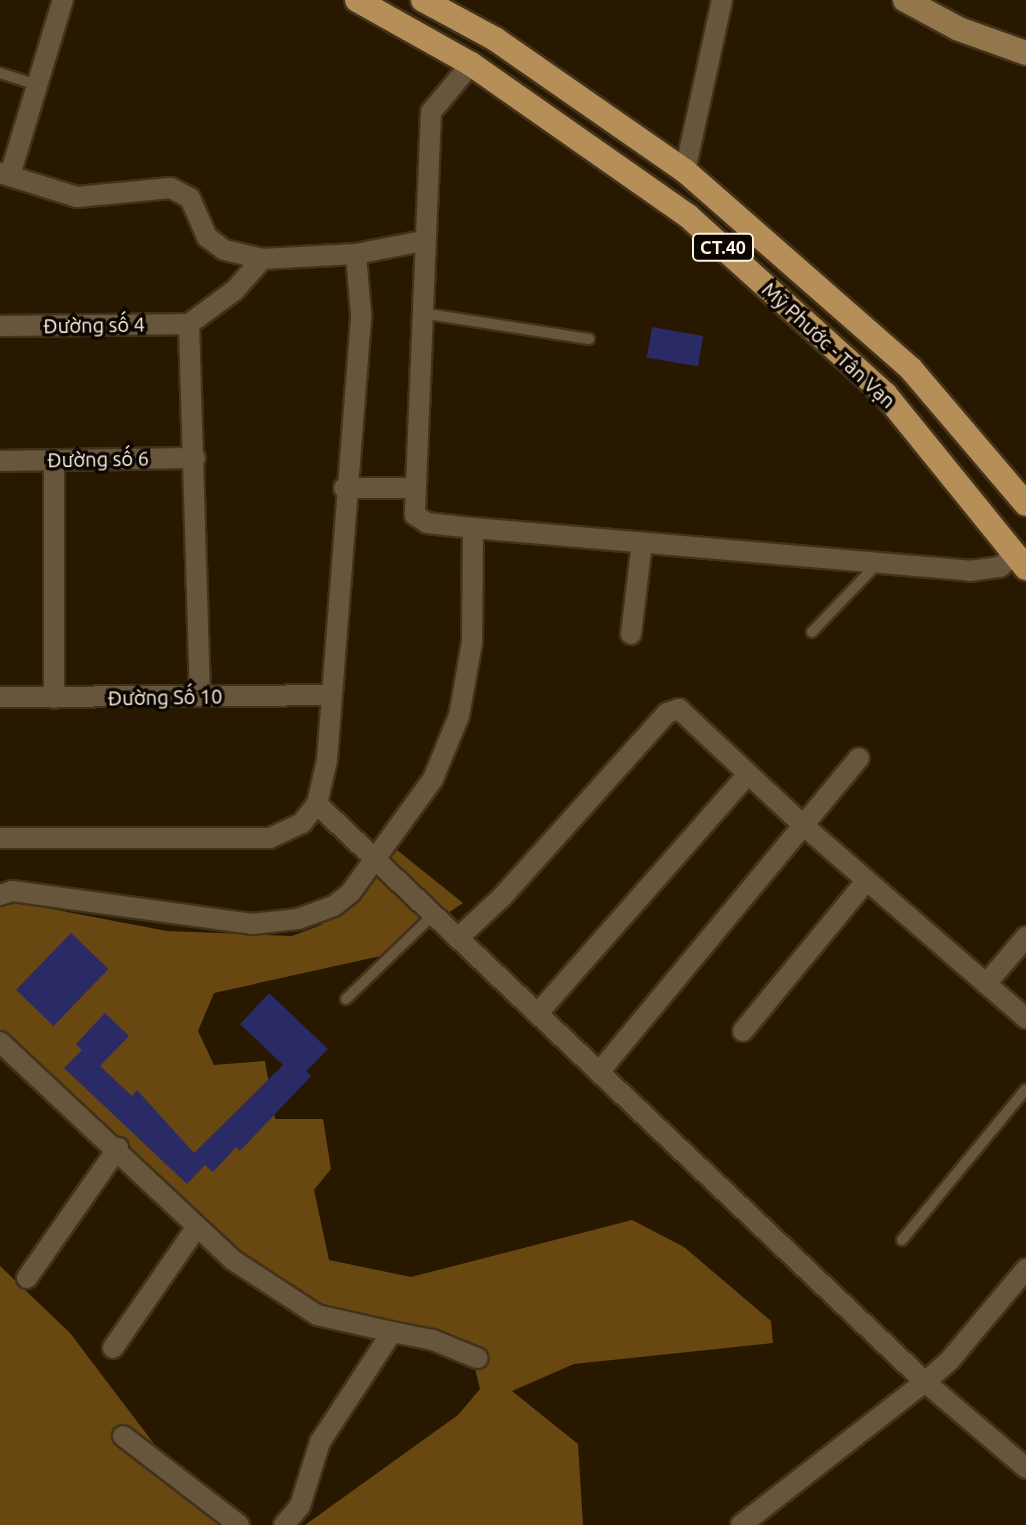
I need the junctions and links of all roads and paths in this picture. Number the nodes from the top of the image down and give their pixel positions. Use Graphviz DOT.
graph roads {
  1 [pos="63,0"];
  2 [pos="357,0"];
  3 [pos="423,0"];
  4 [pos="722,0"];
  5 [pos="905,0"];
  6 [pos="1026,53"];
  7 [pos="471,64"];
  8 [pos="0,73"];
  9 [pos="34,84"];
  10 [pos="685,171"];
  11 [pos="5,174"];
  12 [pos="423,241"];
  13 [pos="356,254"];
  14 [pos="262,259"];
  15 [pos="420,313"];
  16 [pos="189,324"];
  17 [pos="0,326"];
  18 [pos="589,339"];
  19 [pos="195,458"];
  20 [pos="54,460"];
  21 [pos="0,461"];
  22 [pos="344,488"];
  23 [pos="413,488"];
  24 [pos="1026,504"];
  25 [pos="473,528"];
  26 [pos="642,543"];
  27 [pos="1020,561"];
  28 [pos="878,563"];
  29 [pos="812,632"];
  30 [pos="631,634"];
  31 [pos="330,695"];
  32 [pos="200,696"];
  33 [pos="0,697"];
  34 [pos="54,698"];
  35 [pos="859,758"];
  36 [pos="747,775"];
  37 [pos="317,804"];
  38 [pos="804,826"];
  39 [pos="0,838"];
  40 [pos="374,856"];
  41 [pos="866,881"];
  42 [pos="0,895"];
  43 [pos="434,914"];
  44 [pos="1026,937"];
  45 [pos="458,938"];
  46 [pos="986,984"];
  47 [pos="346,999"];
  48 [pos="539,1012"];
  49 [pos="1026,1018"];
  50 [pos="743,1031"];
  51 [pos="0,1042"];
  52 [pos="600,1071"];
  53 [pos="1026,1089"];
  54 [pos="118,1148"];
  55 [pos="196,1228"];
  56 [pos="902,1240"];
  57 [pos="1026,1269"];
  58 [pos="27,1278"];
  59 [pos="392,1332"];
  60 [pos="113,1348"];
  61 [pos="477,1358"];
  62 [pos="925,1382"];
  63 [pos="123,1436"];
  64 [pos="1026,1468"];
  65 [pos="239,1525"];
  66 [pos="284,1525"];
  67 [pos="741,1525"];
  1 -- 9 [label="street"];
  2 -- 7 [label="main road, Mỹ Phước - Tân Vạn / CT.40"];
  3 -- 10 [label="main road, Mỹ Phước - Tân Vạn / CT.40"];
  4 -- 10 [label="street"];
  5 -- 6 [label="main road"];
  7 -- 12 [label="street"];
  7 -- 27 [label="main road, Mỹ Phước - Tân Vạn / CT.40"];
  8 -- 9 [label="lane"];
  9 -- 11 [label="street"];
  10 -- 24 [label="main road, Mỹ Phước - Tân Vạn / CT.40"];
  11 -- 14 [label="street"];
  12 -- 13 [label="street"];
  12 -- 15 [label="street"];
  13 -- 14 [label="street"];
  13 -- 22 [label="street"];
  14 -- 16 [label="street"];
  15 -- 18 [label="lane"];
  15 -- 23 [label="street"];
  16 -- 17 [label="street, Đường số 4"];
  16 -- 19 [label="street"];
  19 -- 20 [label="street, Đường số 6"];
  19 -- 32 [label="street"];
  20 -- 21 [label="street, Đường số 6"];
  20 -- 34 [label="street"];
  22 -- 23 [label="street"];
  22 -- 31 [label="street"];
  23 -- 25 [label="street"];
  25 -- 26 [label="street"];
  25 -- 40 [label="street"];
  26 -- 28 [label="street"];
  26 -- 30 [label="street"];
  27 -- 28 [label="street"];
  28 -- 29 [label="lane"];
  31 -- 32 [label="street, Đường Số 10"];
  31 -- 37 [label="street"];
  32 -- 34 [label="street, Đường Số 10"];
  33 -- 34 [label="street, Đường Số 10"];
  35 -- 38 [label="street"];
  36 -- 38 [label="street"];
  36 -- 45 [label="street"];
  36 -- 48 [label="street"];
  37 -- 39 [label="street"];
  37 -- 40 [label="street"];
  38 -- 41 [label="street"];
  38 -- 52 [label="street"];
  40 -- 42 [label="street"];
  40 -- 43 [label="street"];
  41 -- 46 [label="street"];
  41 -- 50 [label="street"];
  43 -- 45 [label="street"];
  43 -- 47 [label="lane"];
  44 -- 46 [label="street"];
  45 -- 48 [label="street"];
  46 -- 49 [label="street"];
  48 -- 52 [label="street"];
  51 -- 54 [label="street"];
  52 -- 62 [label="street"];
  53 -- 56 [label="lane"];
  54 -- 55 [label="street"];
  54 -- 58 [label="street"];
  55 -- 59 [label="street"];
  55 -- 60 [label="street"];
  57 -- 62 [label="street"];
  59 -- 61 [label="street"];
  59 -- 66 [label="street"];
  62 -- 64 [label="street"];
  62 -- 67 [label="street"];
  63 -- 65 [label="street"];
}
